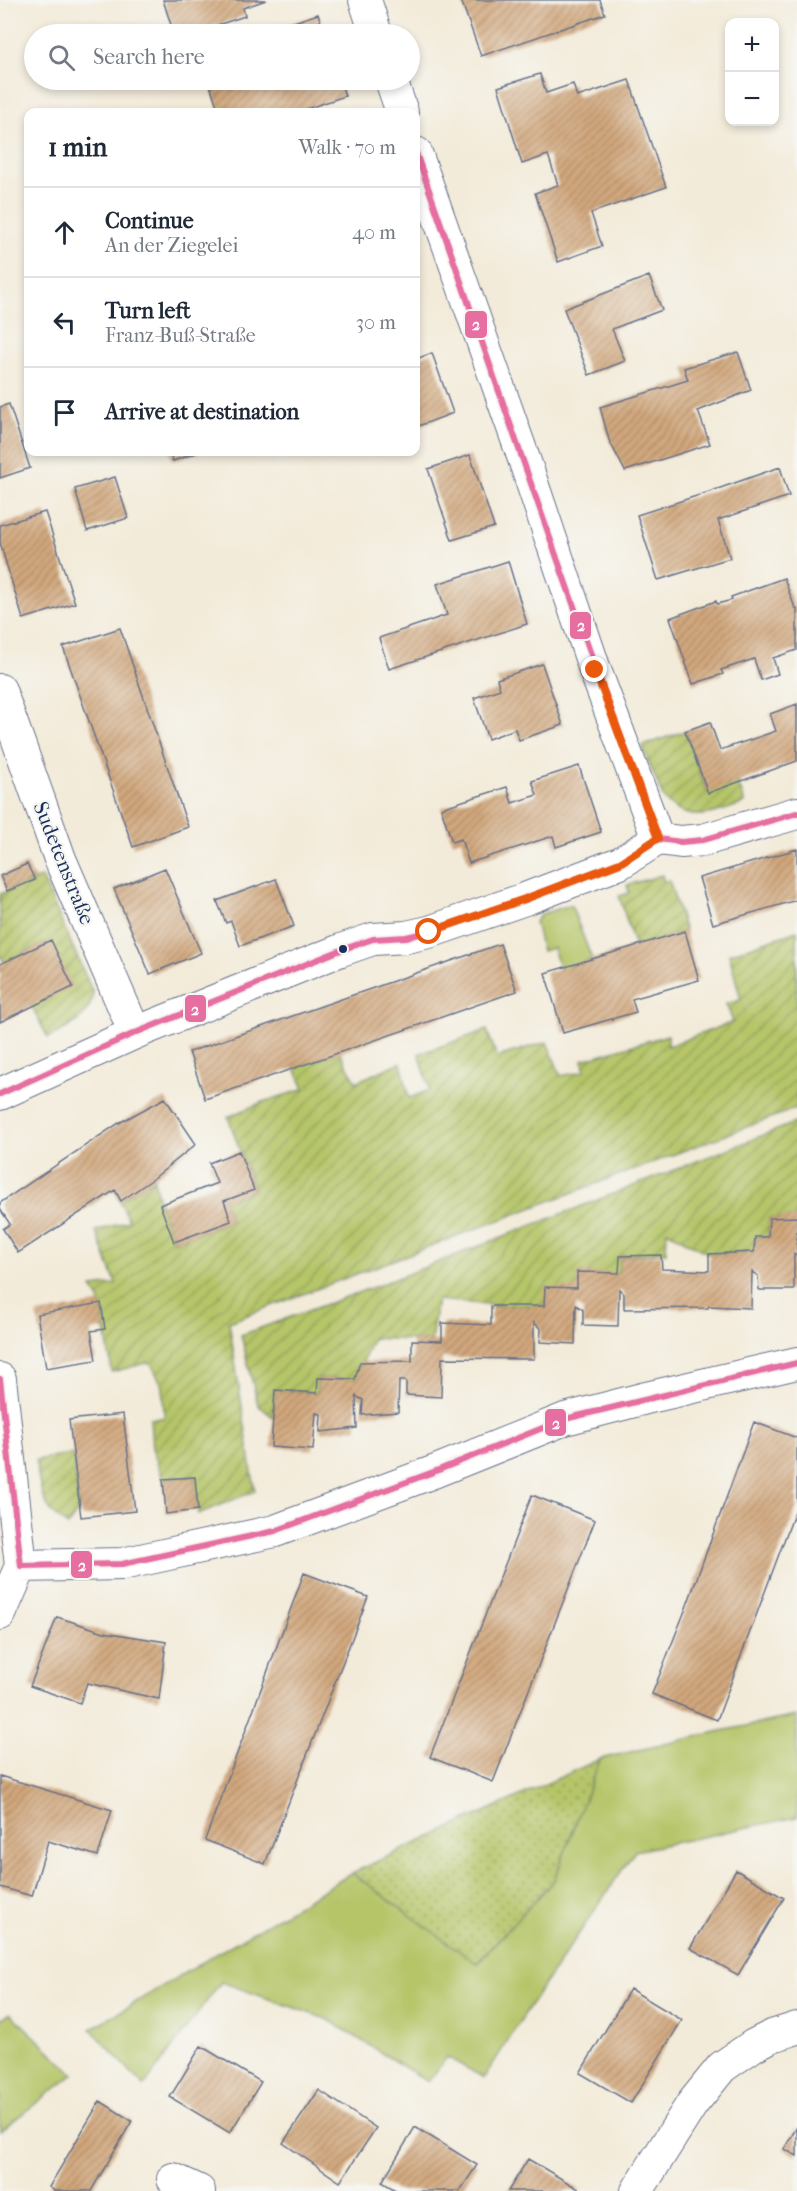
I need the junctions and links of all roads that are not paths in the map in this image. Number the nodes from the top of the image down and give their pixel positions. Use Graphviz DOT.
graph roads {
  1 [pos="365,0"];
  2 [pos="373,24"];
  3 [pos="394,90"];
  4 [pos="401,108"];
  5 [pos="420,164"];
  6 [pos="1,697"];
  7 [pos="797,813"];
  8 [pos="658,838"];
  9 [pos="135,1033"];
  10 [pos="0,1094"];
  11 [pos="797,1363"];
  12 [pos="0,1379"];
  13 [pos="21,1566"];
  14 [pos="0,1614"];
  15 [pos="797,2028"];
  16 [pos="637,2191"];
  1 -- 2 [label="street"];
  3 -- 4 [label="street"];
  5 -- 8 [label="street"];
  6 -- 9 [label="street, Sudetenstraße"];
  7 -- 8 [label="street"];
  8 -- 9 [label="street"];
  9 -- 10 [label="street"];
  11 -- 13 [label="street"];
  12 -- 13 [label="street"];
  13 -- 14 [label="street"];
  15 -- 16 [label="street"];
}
